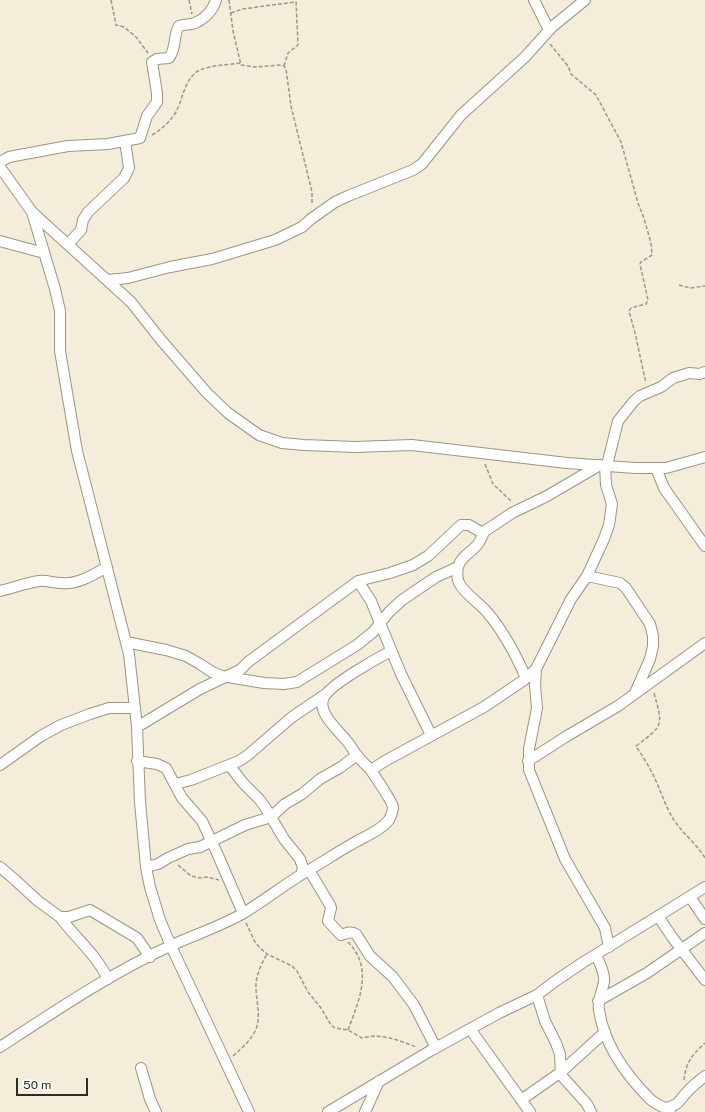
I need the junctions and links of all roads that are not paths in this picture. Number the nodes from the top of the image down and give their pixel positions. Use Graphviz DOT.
graph roads {
  1 [pos="216,0"];
  2 [pos="534,0"];
  3 [pos="586,0"];
  4 [pos="547,33"];
  5 [pos="125,141"];
  6 [pos="0,162"];
  7 [pos="0,167"];
  8 [pos="32,212"];
  9 [pos="56,232"];
  10 [pos="0,241"];
  11 [pos="41,241"];
  12 [pos="69,244"];
  13 [pos="44,253"];
  14 [pos="108,280"];
  15 [pos="705,372"];
  16 [pos="705,457"];
  17 [pos="604,465"];
  18 [pos="656,468"];
  19 [pos="485,531"];
  20 [pos="705,546"];
  21 [pos="458,567"];
  22 [pos="107,568"];
  23 [pos="587,576"];
  24 [pos="358,581"];
  25 [pos="0,591"];
  26 [pos="380,624"];
  27 [pos="126,642"];
  28 [pos="705,643"];
  29 [pos="391,651"];
  30 [pos="536,669"];
  31 [pos="225,676"];
  32 [pos="526,678"];
  33 [pos="327,693"];
  34 [pos="635,693"];
  35 [pos="135,708"];
  36 [pos="137,727"];
  37 [pos="431,735"];
  38 [pos="357,756"];
  39 [pos="137,761"];
  40 [pos="528,761"];
  41 [pos="0,765"];
  42 [pos="230,766"];
  43 [pos="371,770"];
  44 [pos="176,784"];
  45 [pos="271,817"];
  46 [pos="211,842"];
  47 [pos="146,867"];
  48 [pos="0,868"];
  49 [pos="305,873"];
  50 [pos="705,887"];
  51 [pos="690,897"];
  52 [pos="243,913"];
  53 [pos="658,916"];
  54 [pos="60,917"];
  55 [pos="705,919"];
  56 [pos="705,933"];
  57 [pos="171,946"];
  58 [pos="609,947"];
  59 [pos="681,949"];
  60 [pos="596,955"];
  61 [pos="150,957"];
  62 [pos="108,979"];
  63 [pos="705,980"];
  64 [pos="537,995"];
  65 [pos="598,1001"];
  66 [pos="470,1029"];
  67 [pos="605,1032"];
  68 [pos="0,1047"];
  69 [pos="433,1049"];
  70 [pos="141,1068"];
  71 [pos="560,1072"];
  72 [pos="705,1076"];
  73 [pos="379,1081"];
  74 [pos="521,1100"];
  75 [pos="664,1110"];
  76 [pos="156,1112"];
  77 [pos="249,1112"];
  78 [pos="328,1112"];
  79 [pos="365,1112"];
  80 [pos="530,1112"];
  81 [pos="591,1112"];
  1 -- 5 [label="street"];
  2 -- 4 [label="street"];
  3 -- 4 [label="street"];
  4 -- 14 [label="street"];
  5 -- 6 [label="street"];
  5 -- 12 [label="street"];
  7 -- 8 [label="street"];
  8 -- 9 [label="street"];
  8 -- 11 [label="street"];
  9 -- 11 [label="street"];
  9 -- 12 [label="street"];
  10 -- 13 [label="street"];
  11 -- 13 [label="street"];
  12 -- 14 [label="street"];
  13 -- 22 [label="street"];
  14 -- 17 [label="street"];
  15 -- 17 [label="street"];
  16 -- 18 [label="street"];
  17 -- 18 [label="street"];
  17 -- 19 [label="street"];
  17 -- 23 [label="street"];
  18 -- 20 [label="street"];
  19 -- 21 [label="street"];
  19 -- 24 [label="street"];
  21 -- 26 [label="street"];
  21 -- 32 [label="street"];
  22 -- 25 [label="street"];
  22 -- 27 [label="street"];
  23 -- 30 [label="street"];
  23 -- 34 [label="street"];
  24 -- 26 [label="street"];
  24 -- 31 [label="street"];
  26 -- 29 [label="street"];
  26 -- 31 [label="street"];
  27 -- 31 [label="street"];
  27 -- 35 [label="street"];
  28 -- 34 [label="street"];
  29 -- 33 [label="street"];
  29 -- 37 [label="street"];
  30 -- 32 [label="street"];
  30 -- 40 [label="street"];
  31 -- 36 [label="street"];
  32 -- 37 [label="street"];
  33 -- 38 [label="street"];
  33 -- 42 [label="street"];
  34 -- 40 [label="street"];
  35 -- 36 [label="street"];
  35 -- 41 [label="street"];
  36 -- 39 [label="street"];
  37 -- 43 [label="street"];
  38 -- 43 [label="street"];
  38 -- 45 [label="street"];
  39 -- 44 [label="street"];
  39 -- 47 [label="street"];
  40 -- 58 [label="street"];
  42 -- 44 [label="street"];
  42 -- 45 [label="street"];
  43 -- 49 [label="street"];
  44 -- 46 [label="street"];
  45 -- 46 [label="street"];
  45 -- 49 [label="street"];
  46 -- 47 [label="street"];
  46 -- 52 [label="street"];
  47 -- 57 [label="street"];
  48 -- 54 [label="street"];
  49 -- 52 [label="street"];
  49 -- 69 [label="street"];
  50 -- 51 [label="street"];
  51 -- 53 [label="street"];
  51 -- 55 [label="street"];
  52 -- 57 [label="street"];
  53 -- 58 [label="street"];
  53 -- 59 [label="street"];
  54 -- 61 [label="street"];
  54 -- 62 [label="street"];
  56 -- 59 [label="street"];
  57 -- 61 [label="street"];
  57 -- 77 [label="street"];
  58 -- 60 [label="street"];
  59 -- 63 [label="street"];
  59 -- 65 [label="street"];
  60 -- 64 [label="street"];
  60 -- 65 [label="street"];
  61 -- 62 [label="street"];
  62 -- 68 [label="street"];
  64 -- 66 [label="street"];
  64 -- 71 [label="street"];
  65 -- 67 [label="street"];
  66 -- 69 [label="street"];
  66 -- 74 [label="street"];
  67 -- 71 [label="street"];
  67 -- 75 [label="street"];
  69 -- 73 [label="street"];
  70 -- 76 [label="street"];
  71 -- 74 [label="street"];
  71 -- 81 [label="street"];
  72 -- 75 [label="street"];
  73 -- 78 [label="street"];
  73 -- 79 [label="street"];
  74 -- 80 [label="street"];
}
